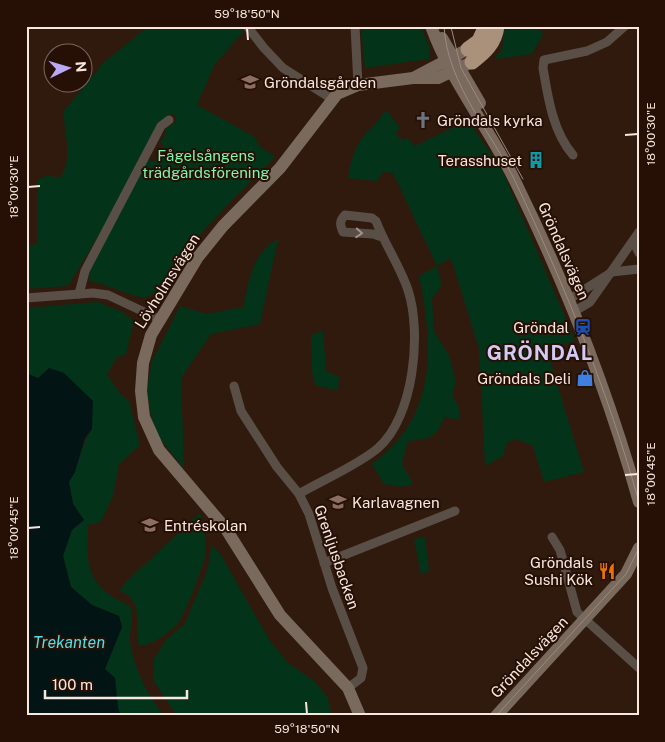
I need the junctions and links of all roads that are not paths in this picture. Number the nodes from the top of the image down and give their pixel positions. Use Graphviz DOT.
graph roads {
  1 [pos="247,26"];
  2 [pos="355,26"];
  3 [pos="431,26"];
  4 [pos="436,26"];
  5 [pos="486,26"];
  6 [pos="496,26"];
  7 [pos="625,26"];
  8 [pos="459,62"];
  9 [pos="358,85"];
  10 [pos="332,99"];
  11 [pos="169,120"];
  12 [pos="573,155"];
  13 [pos="639,232"];
  14 [pos="382,237"];
  15 [pos="633,241"];
  16 [pos="639,253"];
  17 [pos="639,269"];
  18 [pos="612,272"];
  19 [pos="79,294"];
  20 [pos="26,298"];
  21 [pos="571,298"];
  22 [pos="576,311"];
  23 [pos="159,319"];
  24 [pos="234,386"];
  25 [pos="639,480"];
  26 [pos="299,494"];
  27 [pos="639,502"];
  28 [pos="455,511"];
  29 [pos="552,537"];
  30 [pos="638,550"];
  31 [pos="324,563"];
  32 [pos="639,566"];
  33 [pos="587,622"];
  34 [pos="639,668"];
  35 [pos="348,688"];
  36 [pos="360,716"];
  37 [pos="496,716"];
  38 [pos="505,716"];
  1 -- 10 [label="street"];
  2 -- 9 [label="street"];
  3 -- 8 [label="street, Gröndalsvägen"];
  4 -- 8 [label="street, Gröndalsvägen"];
  5 -- 8 [label="highway"];
  6 -- 8 [label="highway"];
  7 -- 12 [label="street"];
  8 -- 9 [label="street, Lövholmsvägen"];
  8 -- 21 [label="street, Gröndalsvägen"];
  9 -- 10 [label="street, Lövholmsvägen"];
  10 -- 23 [label="street, Lövholmsvägen"];
  11 -- 19 [label="street"];
  13 -- 15 [label="street"];
  14 -- 26 [label="street"];
  15 -- 16 [label="street"];
  15 -- 18 [label="street"];
  17 -- 18 [label="street"];
  18 -- 21 [label="street"];
  18 -- 22 [label="street"];
  19 -- 20 [label="street"];
  19 -- 23 [label="street"];
  21 -- 22 [label="street, Gröndalsvägen"];
  22 -- 25 [label="street, Gröndalsvägen"];
  22 -- 27 [label="street, Gröndalsvägen"];
  23 -- 35 [label="street, Lövholmsvägen"];
  24 -- 26 [label="street, Grenljusbacken"];
  26 -- 31 [label="street, Grenljusbacken"];
  28 -- 31 [label="street"];
  29 -- 33 [label="street"];
  30 -- 33 [label="street, Gröndalsvägen"];
  31 -- 35 [label="street, Grenljusbacken"];
  32 -- 33 [label="street, Gröndalsvägen"];
  33 -- 34 [label="street"];
  33 -- 37 [label="street, Gröndalsvägen"];
  33 -- 38 [label="street, Gröndalsvägen"];
  35 -- 36 [label="street, Lövholmsvägen"];
}
